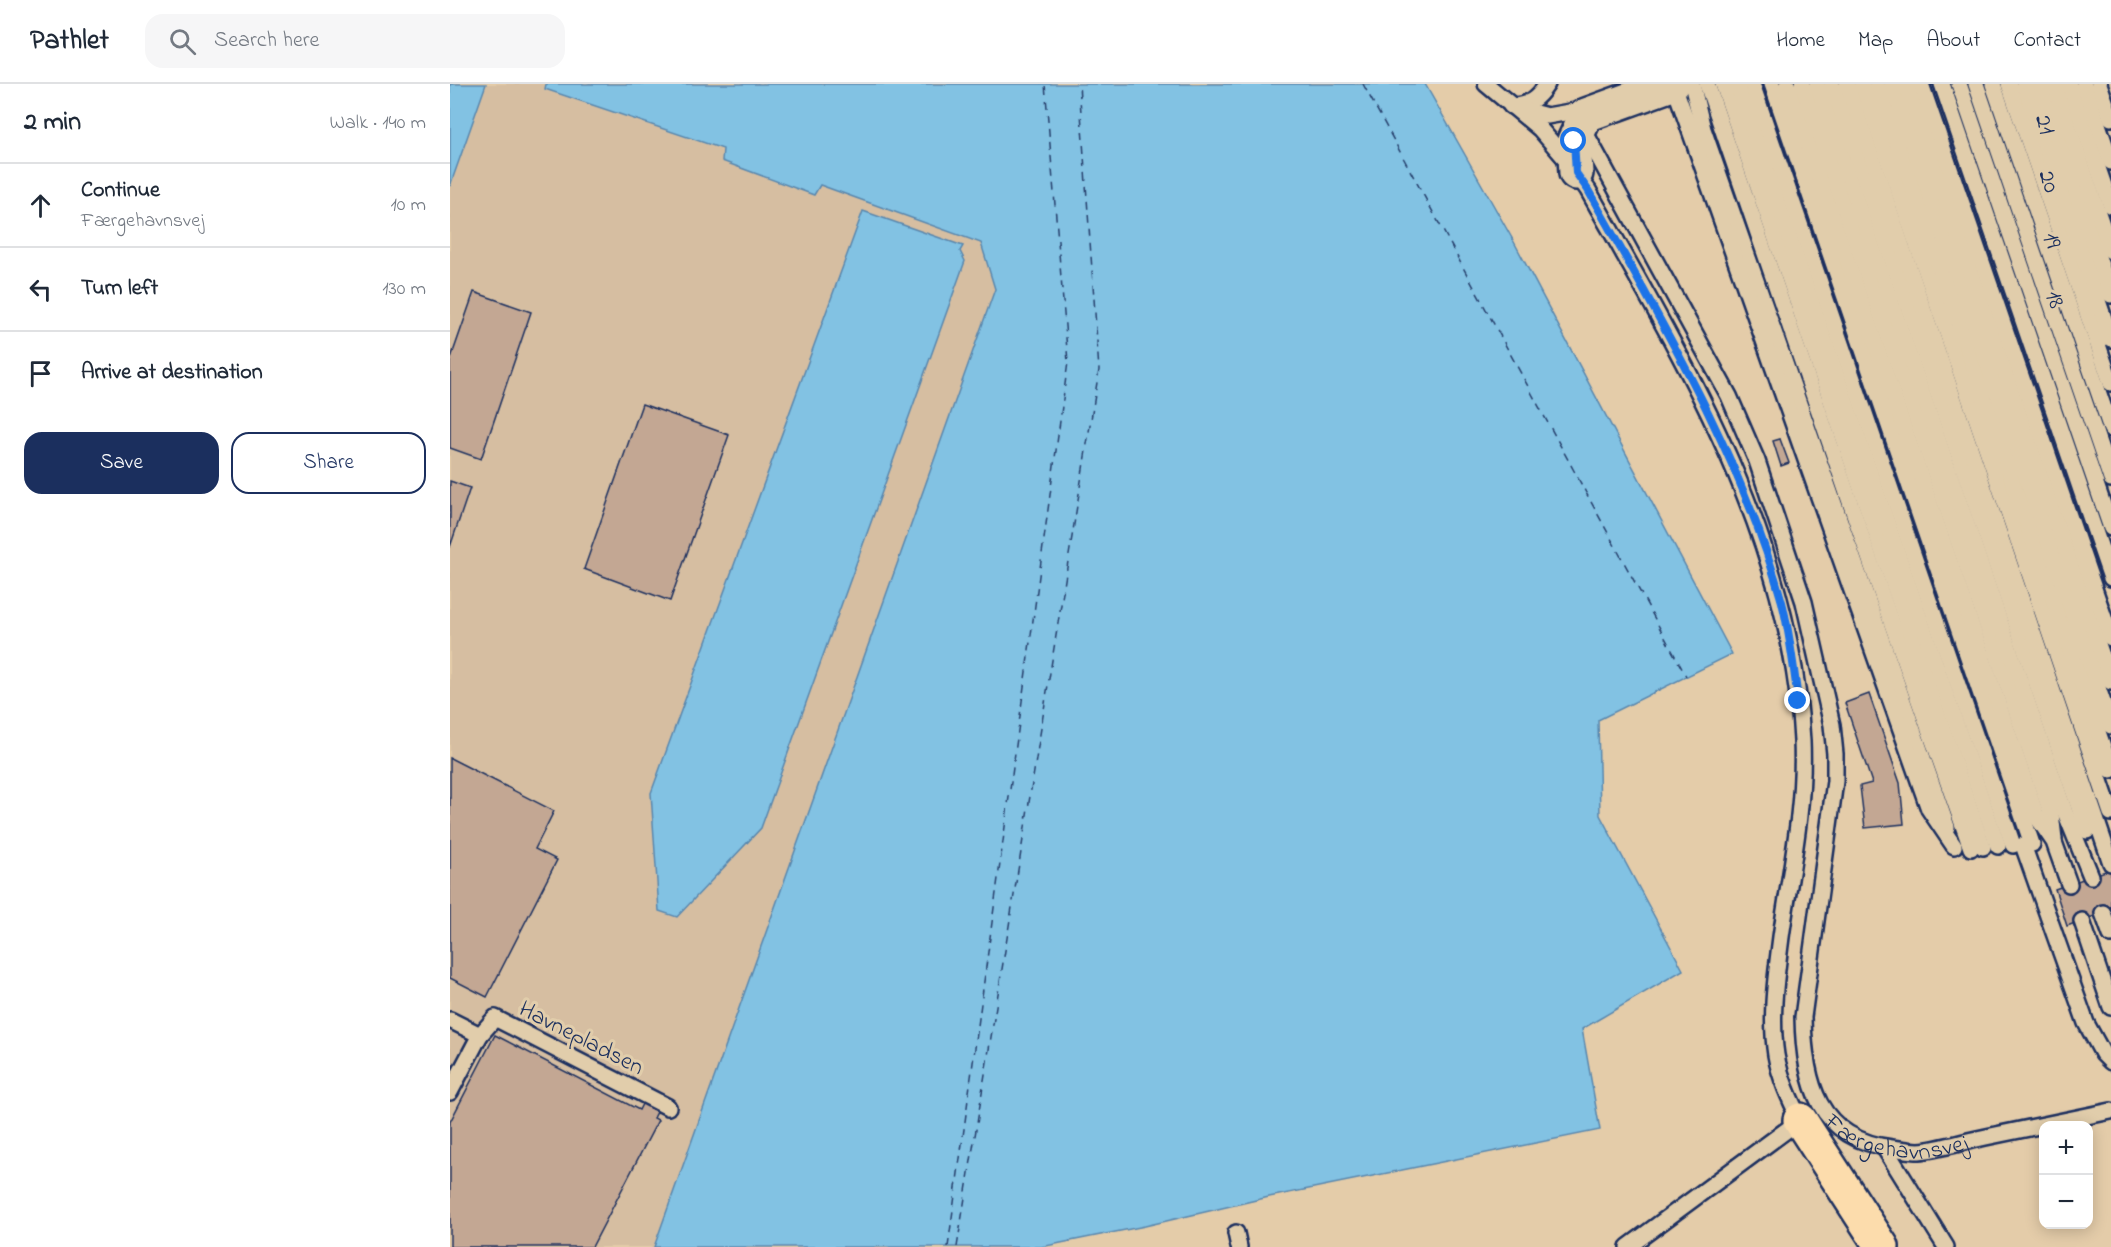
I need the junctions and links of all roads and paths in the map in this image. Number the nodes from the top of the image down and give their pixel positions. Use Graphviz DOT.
graph roads {
  1 [pos="1486,84"];
  2 [pos="1547,84"];
  3 [pos="1692,84"];
  4 [pos="1707,84"];
  5 [pos="1722,84"];
  6 [pos="1737,84"];
  7 [pos="1752,84"];
  8 [pos="1772,84"];
  9 [pos="1787,84"];
  10 [pos="1802,84"];
  11 [pos="1817,84"];
  12 [pos="1832,84"];
  13 [pos="1846,84"];
  14 [pos="1862,84"];
  15 [pos="1877,84"];
  16 [pos="1892,84"];
  17 [pos="1906,84"];
  18 [pos="1921,84"];
  19 [pos="1942,84"];
  20 [pos="1959,84"];
  21 [pos="1976,84"];
  22 [pos="1993,84"];
  23 [pos="2009,84"];
  24 [pos="2024,84"];
  25 [pos="2039,84"];
  26 [pos="2054,84"];
  27 [pos="2069,84"];
  28 [pos="2084,84"];
  29 [pos="2100,84"];
  30 [pos="1674,86"];
  31 [pos="1511,106"];
  32 [pos="1574,112"];
  33 [pos="2111,118"];
  34 [pos="2111,162"];
  35 [pos="1576,173"];
  36 [pos="2111,206"];
  37 [pos="2111,250"];
  38 [pos="2111,295"];
  39 [pos="2111,339"];
  40 [pos="2111,383"];
  41 [pos="2111,429"];
  42 [pos="2111,478"];
  43 [pos="2111,528"];
  44 [pos="2111,578"];
  45 [pos="2111,638"];
  46 [pos="2111,682"];
  47 [pos="2111,726"];
  48 [pos="2111,770"];
  49 [pos="2111,813"];
  50 [pos="2093,829"];
  51 [pos="2054,842"];
  52 [pos="1954,846"];
  53 [pos="2003,846"];
  54 [pos="2111,863"];
  55 [pos="2091,876"];
  56 [pos="2069,884"];
  57 [pos="2103,913"];
  58 [pos="2082,921"];
  59 [pos="2111,935"];
  60 [pos="2111,1007"];
  61 [pos="450,1020"];
  62 [pos="480,1035"];
  63 [pos="2111,1062"];
  64 [pos="450,1092"];
  65 [pos="669,1107"];
  66 [pos="2111,1111"];
  67 [pos="1810,1113"];
  68 [pos="1884,1147"];
  69 [pos="1628,1247"];
  70 [pos="1882,1247"];
  71 [pos="1946,1247"];
  1 -- 31 [label="lane"];
  2 -- 31 [label="lane"];
  3 -- 30 [label="lane"];
  3 -- 52 [label="lane"];
  4 -- 53 [label="lane"];
  5 -- 53 [label="lane"];
  6 -- 53 [label="lane"];
  7 -- 53 [label="lane"];
  8 -- 53 [label="lane"];
  9 -- 51 [label="lane"];
  10 -- 51 [label="lane"];
  11 -- 50 [label="lane"];
  12 -- 50 [label="lane"];
  13 -- 50 [label="lane"];
  14 -- 49 [label="lane"];
  15 -- 48 [label="lane"];
  16 -- 47 [label="lane"];
  17 -- 46 [label="lane"];
  18 -- 45 [label="lane"];
  19 -- 44 [label="lane"];
  20 -- 43 [label="lane, 18"];
  21 -- 42 [label="lane, 19"];
  22 -- 41 [label="lane, 20"];
  23 -- 40 [label="lane, 21"];
  24 -- 39 [label="lane"];
  25 -- 38 [label="lane"];
  26 -- 37 [label="lane"];
  27 -- 36 [label="lane"];
  28 -- 34 [label="lane"];
  29 -- 33 [label="lane"];
  30 -- 32 [label="lane"];
  30 -- 35 [label="street"];
  30 -- 52 [label="lane"];
  31 -- 32 [label="lane"];
  31 -- 35 [label="lane"];
  32 -- 67 [label="lane"];
  35 -- 67 [label="lane"];
  50 -- 51 [label="lane"];
  50 -- 54 [label="lane"];
  50 -- 55 [label="lane"];
  51 -- 53 [label="lane"];
  51 -- 56 [label="lane"];
  52 -- 53 [label="lane"];
  53 -- 63 [label="lane"];
  57 -- 59 [label="lane"];
  58 -- 60 [label="lane"];
  61 -- 62 [label="lane"];
  62 -- 64 [label="lane, Havnepladsen"];
  62 -- 65 [label="lane, Havnepladsen"];
  66 -- 68 [label="lane, Færgehavnsvej"];
  67 -- 68 [label="lane, Færgehavnsvej"];
  67 -- 69 [label="lane, Færgehavnsvej"];
  67 -- 70 [label="main road"];
  68 -- 71 [label="lane"];
}
